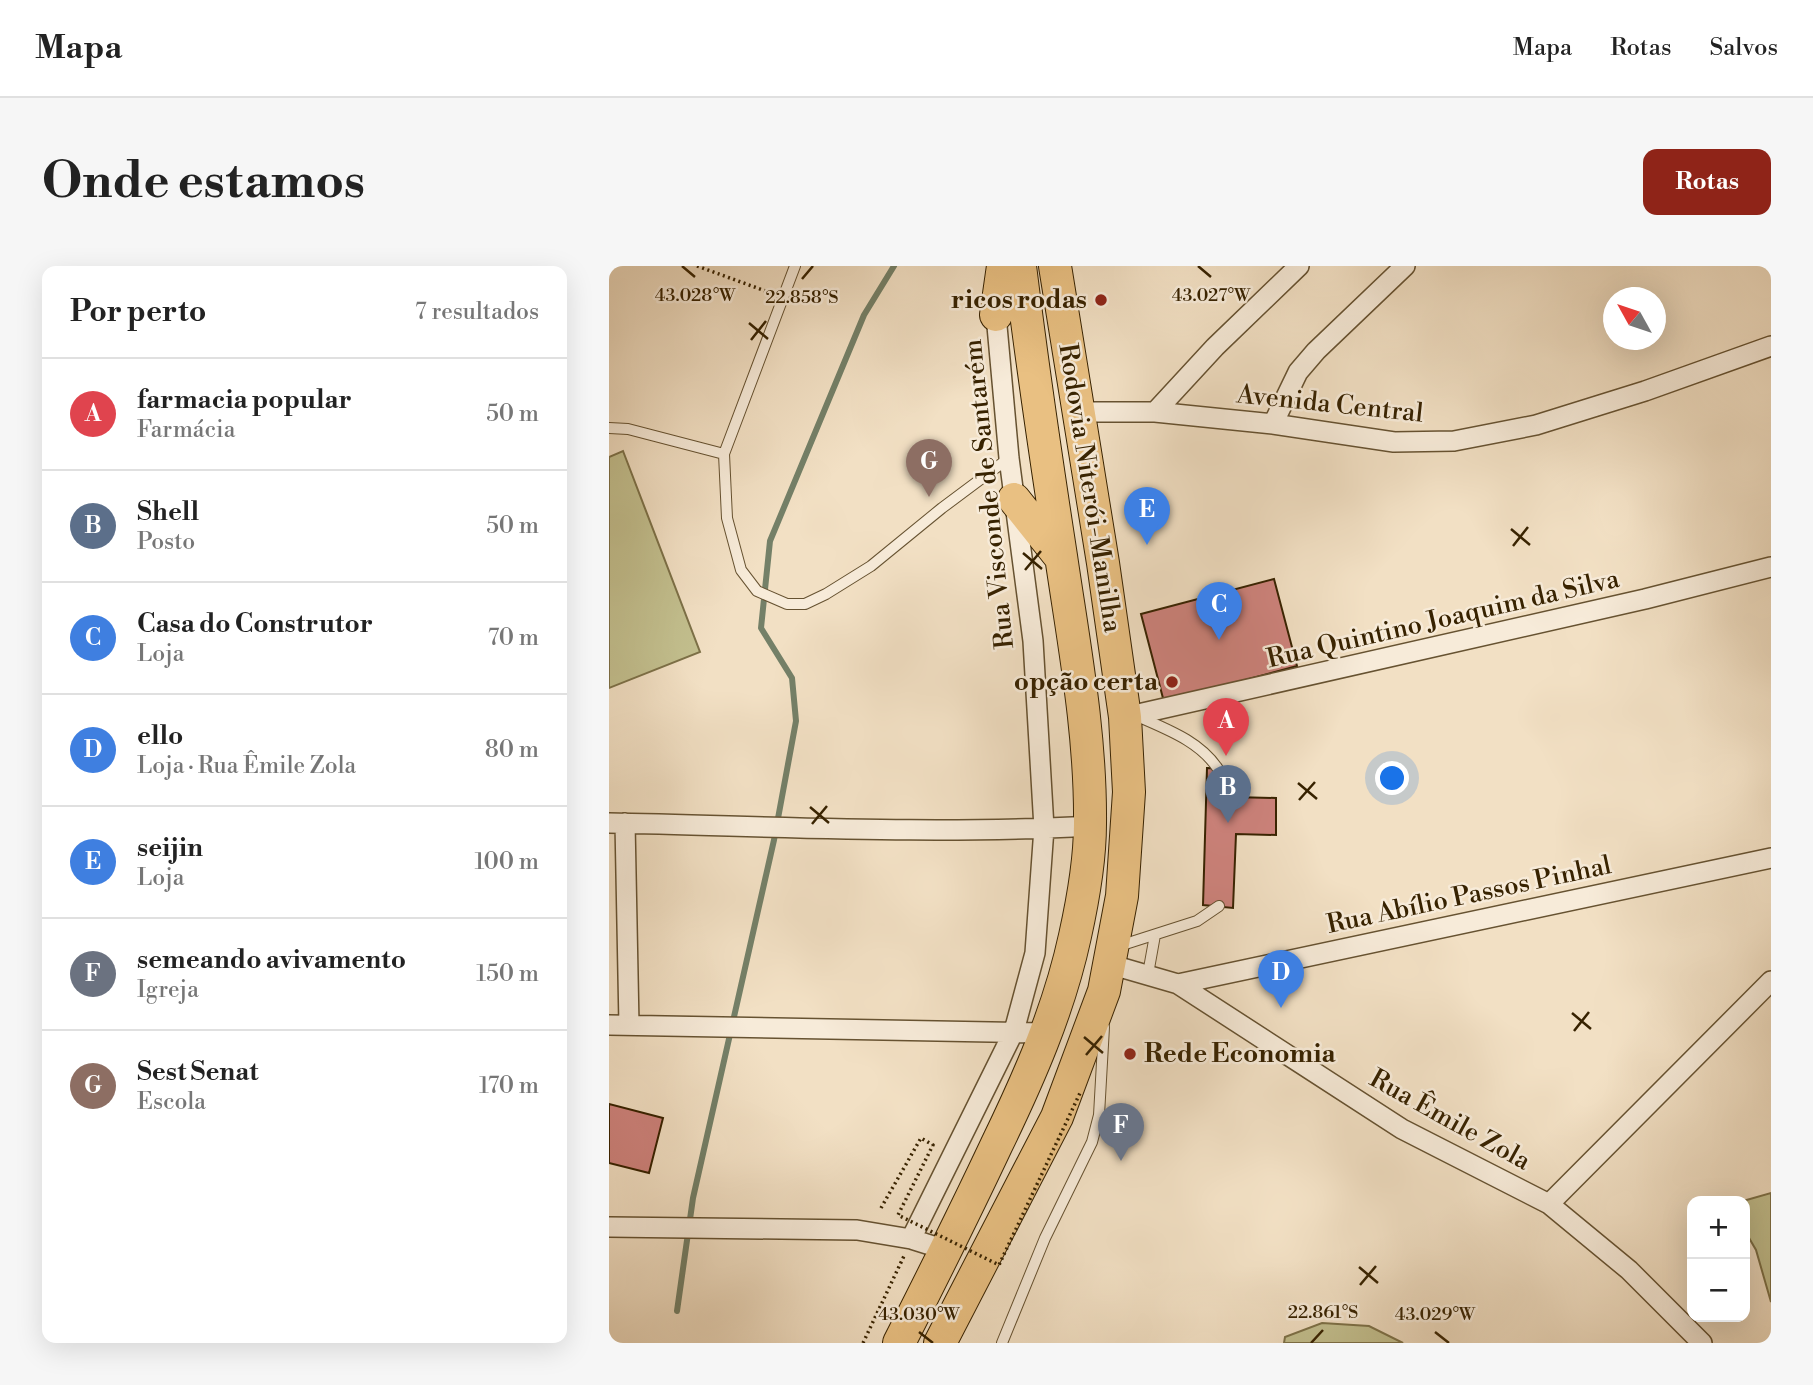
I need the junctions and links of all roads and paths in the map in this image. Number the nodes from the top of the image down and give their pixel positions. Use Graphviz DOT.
graph roads {
  1 [pos="697,266"];
  2 [pos="795,266"];
  3 [pos="1003,266"];
  4 [pos="1020,266"];
  5 [pos="1055,266"];
  6 [pos="1299,266"];
  7 [pos="1405,266"];
  8 [pos="782,298"];
  9 [pos="996,315"];
  10 [pos="1771,346"];
  11 [pos="1079,412"];
  12 [pos="1155,412"];
  13 [pos="1273,424"];
  14 [pos="609,428"];
  15 [pos="724,454"];
  16 [pos="1009,458"];
  17 [pos="1014,499"];
  18 [pos="1061,558"];
  19 [pos="1771,567"];
  20 [pos="1131,716"];
  21 [pos="1217,769"];
  22 [pos="617,823"];
  23 [pos="1090,826"];
  24 [pos="1044,828"];
  25 [pos="1771,858"];
  26 [pos="1219,906"];
  27 [pos="1155,935"];
  28 [pos="1109,968"];
  29 [pos="1148,974"];
  30 [pos="1771,981"];
  31 [pos="1178,984"];
  32 [pos="619,1025"];
  33 [pos="1014,1031"];
  34 [pos="1047,1033"];
  35 [pos="1081,1091"];
  36 [pos="1549,1204"];
  37 [pos="881,1208"];
  38 [pos="609,1227"];
  39 [pos="912,1239"];
  40 [pos="946,1250"];
  41 [pos="863,1343"];
  42 [pos="899,1343"];
  43 [pos="940,1343"];
  44 [pos="1002,1343"];
  45 [pos="1702,1343"];
  1 -- 8 [label="path"];
  2 -- 8 [label="lane"];
  3 -- 9 [label="highway"];
  4 -- 18 [label="highway, Rodovia Niterói-Manilha"];
  5 -- 11 [label="highway, Rodovia Niterói-Manilha"];
  6 -- 12 [label="street"];
  7 -- 13 [label="street"];
  8 -- 15 [label="lane"];
  9 -- 16 [label="street, Rua Visconde de Santarém"];
  10 -- 13 [label="street, Avenida Central"];
  11 -- 12 [label="street, Avenida Central"];
  11 -- 20 [label="highway, Rodovia Niterói-Manilha"];
  12 -- 13 [label="street, Avenida Central"];
  14 -- 15 [label="lane"];
  15 -- 16 [label="lane"];
  16 -- 17 [label="street, Rua Visconde de Santarém"];
  17 -- 18 [label="highway"];
  17 -- 24 [label="street, Rua Visconde de Santarém"];
  18 -- 23 [label="highway, Rodovia Niterói-Manilha"];
  19 -- 20 [label="street, Rua Quintino Joaquim da Silva"];
  20 -- 21 [label="lane"];
  20 -- 28 [label="highway, Rodovia Niterói-Manilha"];
  22 -- 24 [label="street"];
  22 -- 32 [label="street"];
  23 -- 24 [label="street"];
  23 -- 34 [label="highway, Rodovia Niterói-Manilha"];
  24 -- 33 [label="street, Rua Visconde de Santarém"];
  25 -- 31 [label="street, Rua Abílio Passos Pinhal"];
  26 -- 27 [label="lane"];
  27 -- 28 [label="lane"];
  27 -- 29 [label="lane"];
  28 -- 29 [label="street, Rua Êmile Zola"];
  28 -- 43 [label="highway, Rodovia Niterói-Manilha"];
  28 -- 44 [label="lane"];
  29 -- 31 [label="street, Rua Êmile Zola"];
  30 -- 36 [label="street"];
  31 -- 36 [label="street, Rua Êmile Zola"];
  32 -- 33 [label="street"];
  33 -- 34 [label="street"];
  33 -- 39 [label="street, Rua Visconde de Santarém"];
  34 -- 40 [label="highway, Rodovia Niterói-Manilha"];
  35 -- 37 [label="path, bridge"];
  36 -- 45 [label="street, Rua Êmile Zola"];
  38 -- 39 [label="street"];
  39 -- 40 [label="street"];
  39 -- 41 [label="path"];
  40 -- 42 [label="highway, Rodovia Niterói-Manilha"];
}
